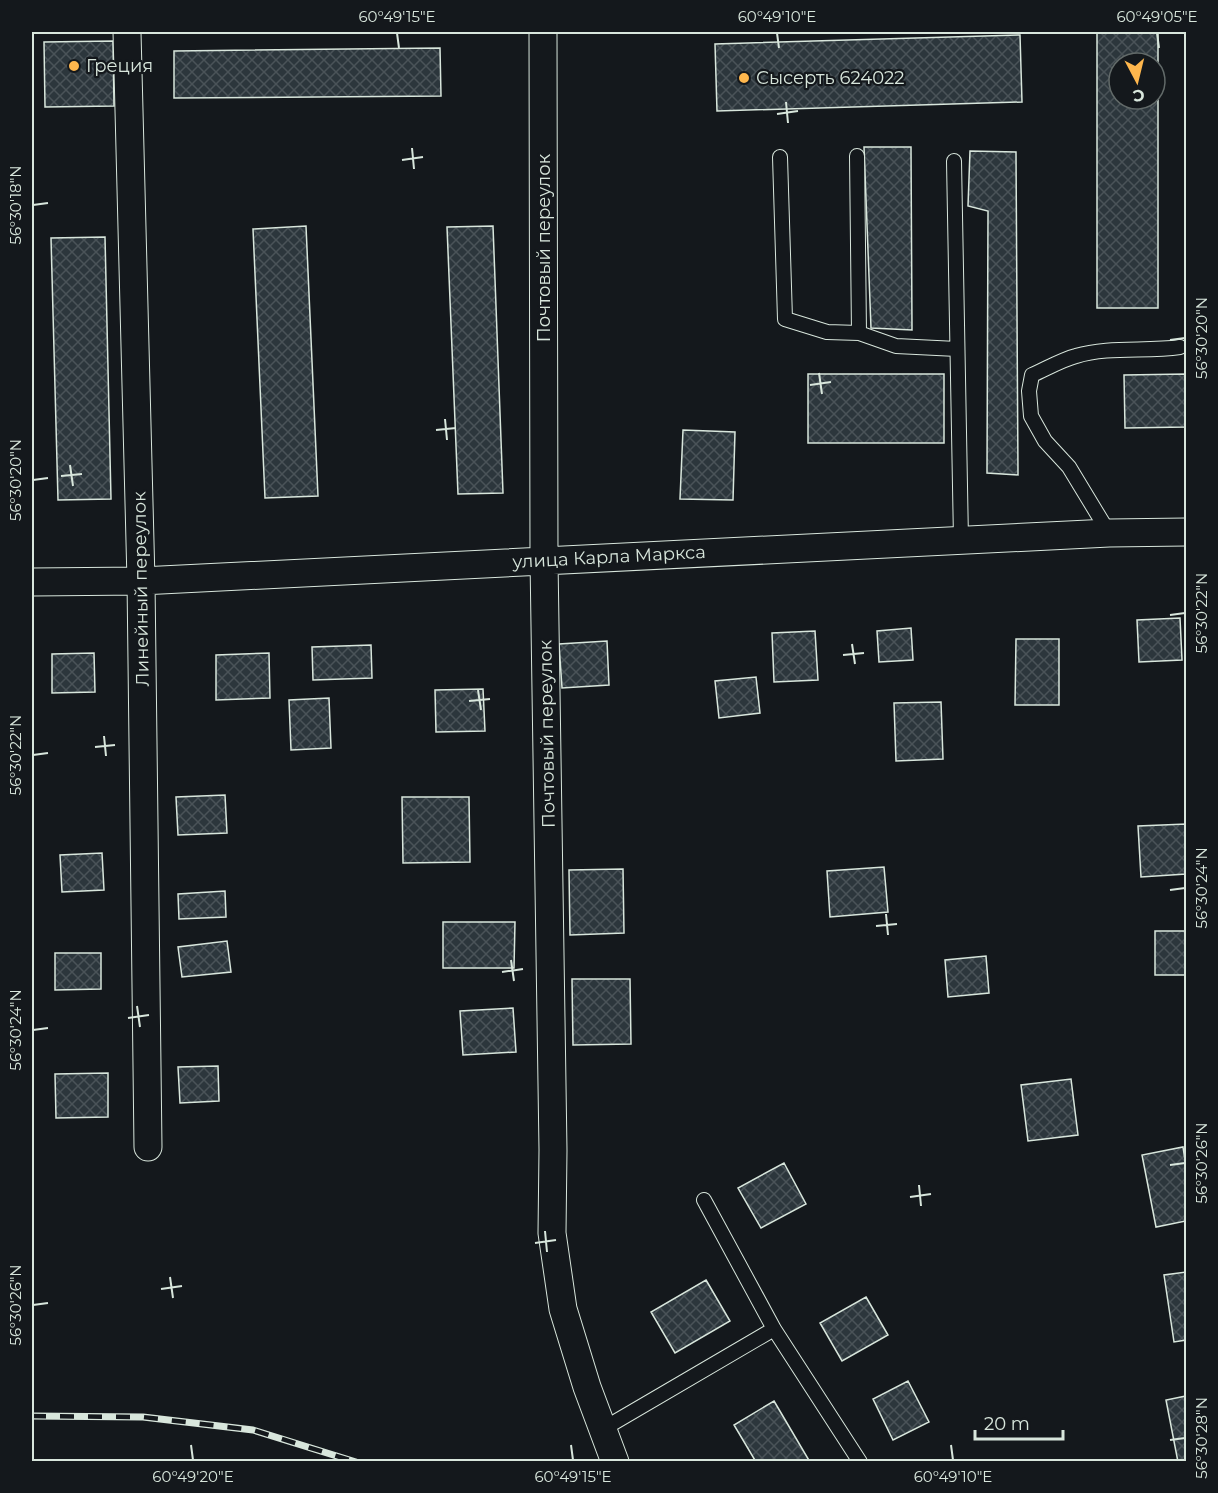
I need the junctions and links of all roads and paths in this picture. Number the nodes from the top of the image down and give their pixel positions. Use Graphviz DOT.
graph roads {
  1 [pos="127,32"];
  2 [pos="543,32"];
  3 [pos="857,156"];
  4 [pos="780,157"];
  5 [pos="954,161"];
  6 [pos="859,333"];
  7 [pos="1180,347"];
  8 [pos="957,349"];
  9 [pos="1186,532"];
  10 [pos="1109,533"];
  11 [pos="961,540"];
  12 [pos="544,560"];
  13 [pos="141,581"];
  14 [pos="32,582"];
  15 [pos="148,1147"];
  16 [pos="704,1200"];
  17 [pos="774,1329"];
  18 [pos="603,1429"];
  19 [pos="615,1461"];
  20 [pos="860,1461"];
  1 -- 13 [label="street, Линейный переулок"];
  2 -- 12 [label="street, Почтовый переулок"];
  3 -- 6 [label="lane"];
  4 -- 6 [label="lane"];
  5 -- 8 [label="lane"];
  6 -- 8 [label="lane"];
  7 -- 10 [label="lane"];
  8 -- 11 [label="lane"];
  9 -- 10 [label="street, улица Карла Маркса"];
  10 -- 11 [label="street, улица Карла Маркса"];
  11 -- 12 [label="street, улица Карла Маркса"];
  12 -- 13 [label="street, улица Карла Маркса"];
  12 -- 18 [label="street, Почтовый переулок"];
  13 -- 14 [label="street, улица Карла Маркса"];
  13 -- 15 [label="street, Линейный переулок"];
  16 -- 17 [label="lane"];
  17 -- 18 [label="lane"];
  17 -- 20 [label="lane"];
  18 -- 19 [label="street, Почтовый переулок"];
}
